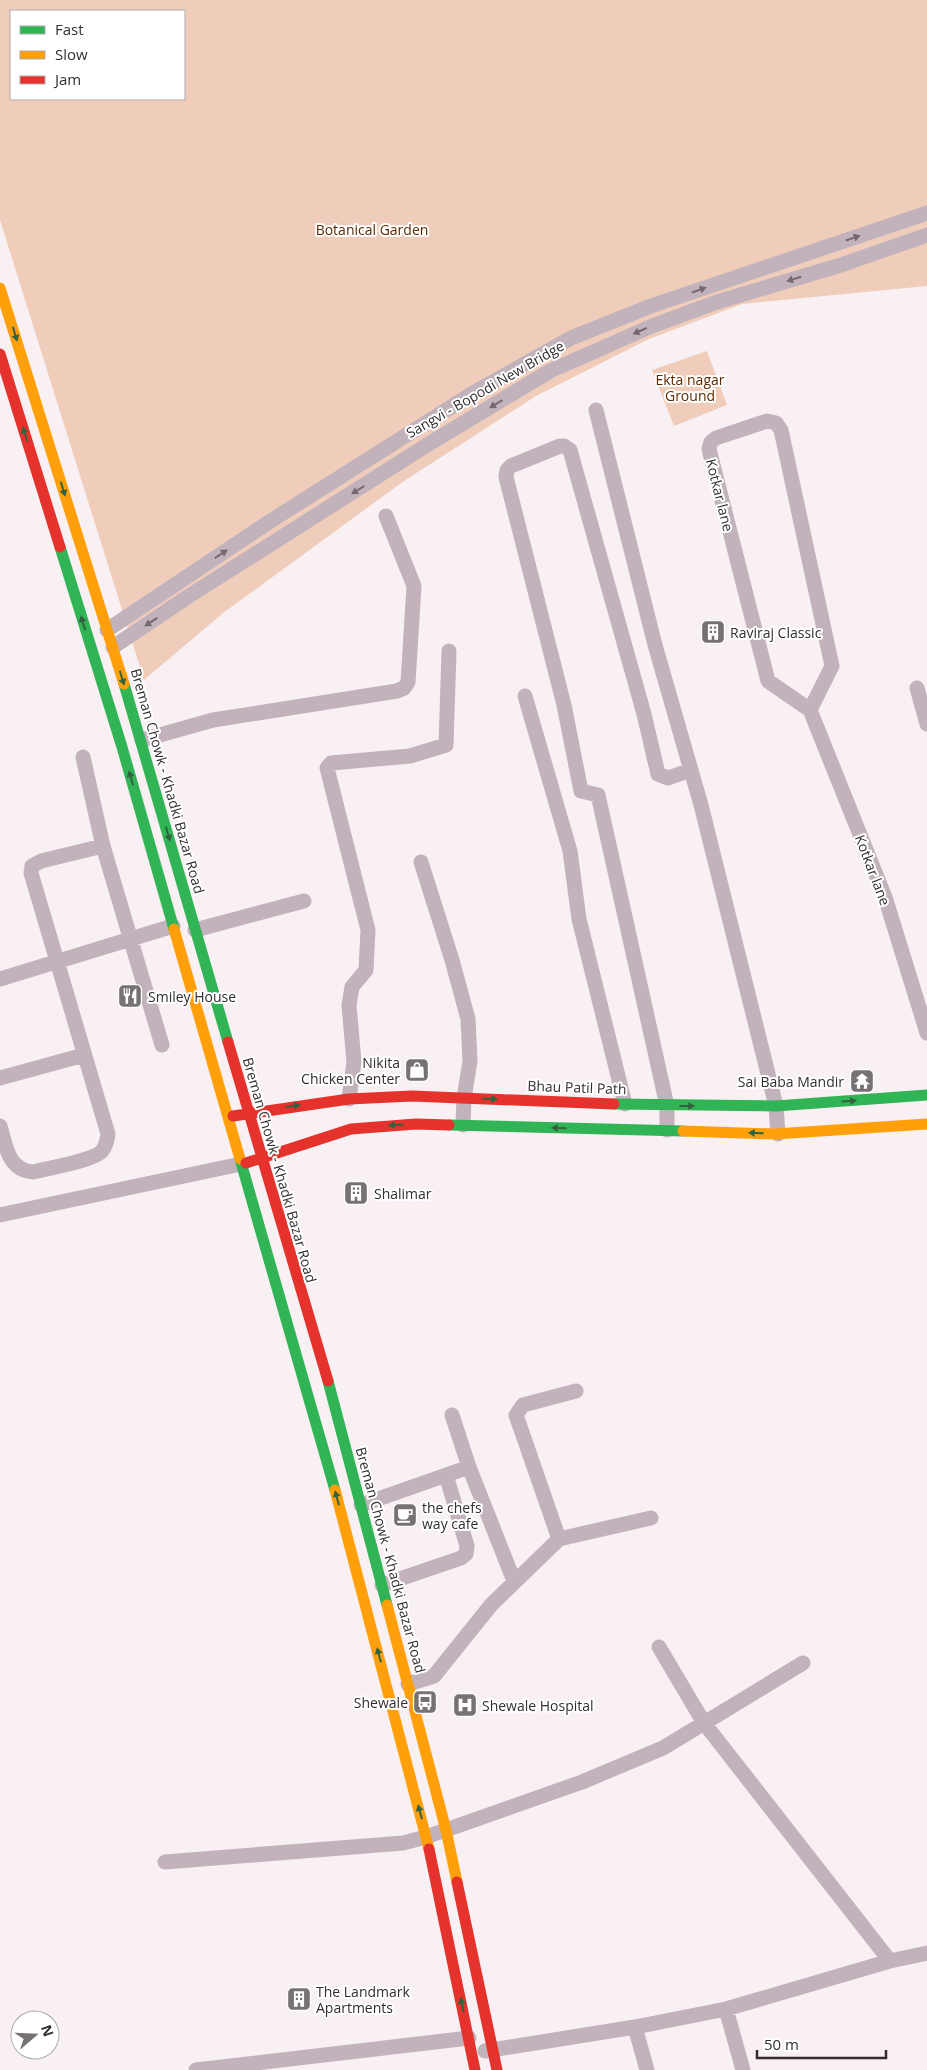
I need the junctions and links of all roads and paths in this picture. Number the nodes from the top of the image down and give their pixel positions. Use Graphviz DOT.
graph roads {
  1 [pos="927,213"];
  2 [pos="927,235"];
  3 [pos="0,288"];
  4 [pos="0,354"];
  5 [pos="596,410"];
  6 [pos="386,516"];
  7 [pos="107,630"];
  8 [pos="113,648"];
  9 [pos="449,651"];
  10 [pos="917,688"];
  11 [pos="525,696"];
  12 [pos="810,710"];
  13 [pos="927,724"];
  14 [pos="142,740"];
  15 [pos="122,747"];
  16 [pos="83,757"];
  17 [pos="691,770"];
  18 [pos="102,846"];
  19 [pos="421,862"];
  20 [pos="304,902"];
  21 [pos="173,926"];
  22 [pos="195,930"];
  23 [pos="130,939"];
  24 [pos="56,961"];
  25 [pos="0,979"];
  26 [pos="927,1033"];
  27 [pos="162,1045"];
  28 [pos="84,1055"];
  29 [pos="0,1078"];
  30 [pos="927,1095"];
  31 [pos="464,1098"];
  32 [pos="350,1099"];
  33 [pos="586,1103"];
  34 [pos="625,1104"];
  35 [pos="667,1106"];
  36 [pos="776,1106"];
  37 [pos="248,1112"];
  38 [pos="228,1117"];
  39 [pos="927,1124"];
  40 [pos="463,1125"];
  41 [pos="0,1126"];
  42 [pos="586,1128"];
  43 [pos="667,1130"];
  44 [pos="778,1134"];
  45 [pos="261,1159"];
  46 [pos="241,1164"];
  47 [pos="0,1215"];
  48 [pos="576,1391"];
  49 [pos="452,1415"];
  50 [pos="470,1467"];
  51 [pos="446,1475"];
  52 [pos="360,1505"];
  53 [pos="651,1518"];
  54 [pos="559,1539"];
  55 [pos="514,1581"];
  56 [pos="382,1584"];
  57 [pos="659,1648"];
  58 [pos="803,1663"];
  59 [pos="408,1684"];
  60 [pos="704,1723"];
  61 [pos="446,1830"];
  62 [pos="426,1837"];
  63 [pos="165,1862"];
  64 [pos="927,1952"];
  65 [pos="890,1961"];
  66 [pos="726,2009"];
  67 [pos="635,2027"];
  68 [pos="469,2038"];
  69 [pos="493,2050"];
  70 [pos="472,2055"];
  71 [pos="196,2070"];
  72 [pos="475,2070"];
  73 [pos="497,2070"];
  74 [pos="647,2070"];
  75 [pos="743,2070"];
  7 -- 1 [label="street, Sangvi - Bopodi New Bridge, one-way"];
  2 -- 8 [label="street, Sangvi - Bopodi New Bridge, one-way"];
  3 -- 7 [label="main road, Breman Chowk - Khadki Bazar Road, one-way"];
  15 -- 4 [label="main road, one-way"];
  5 -- 17 [label="street"];
  6 -- 14 [label="street"];
  7 -- 8 [label="main road, Breman Chowk - Khadki Bazar Road"];
  8 -- 14 [label="main road, Breman Chowk - Khadki Bazar Road, one-way"];
  9 -- 32 [label="street"];
  10 -- 13 [label="street"];
  11 -- 34 [label="street"];
  12 -- 12 [label="street, Kotkar lane"];
  12 -- 26 [label="street, Kotkar lane"];
  14 -- 15 [label="main road"];
  14 -- 22 [label="main road, Breman Chowk - Khadki Bazar Road, one-way"];
  21 -- 15 [label="main road, one-way"];
  16 -- 18 [label="street"];
  17 -- 35 [label="street"];
  17 -- 36 [label="street"];
  18 -- 23 [label="street"];
  18 -- 24 [label="street"];
  19 -- 31 [label="street"];
  20 -- 22 [label="street"];
  21 -- 23 [label="street"];
  21 -- 38 [label="main road"];
  22 -- 37 [label="main road, Breman Chowk - Khadki Bazar Road"];
  23 -- 24 [label="street"];
  23 -- 27 [label="street"];
  24 -- 25 [label="street"];
  24 -- 28 [label="street"];
  28 -- 29 [label="street"];
  28 -- 41 [label="street"];
  36 -- 30 [label="main road, Bhau Patil Path, one-way"];
  31 -- 32 [label="main road, Bhau Patil Path"];
  31 -- 33 [label="main road, Bhau Patil Path, one-way"];
  31 -- 40 [label="street"];
  37 -- 32 [label="main road, Bhau Patil Path, one-way"];
  33 -- 34 [label="main road, Bhau Patil Path"];
  33 -- 42 [label="main road"];
  34 -- 35 [label="main road, Bhau Patil Path"];
  35 -- 36 [label="main road, Bhau Patil Path, one-way"];
  35 -- 43 [label="street"];
  36 -- 44 [label="street"];
  37 -- 38 [label="main road, Bhau Patil Path"];
  37 -- 45 [label="main road, Breman Chowk - Khadki Bazar Road"];
  38 -- 46 [label="main road"];
  39 -- 44 [label="main road"];
  42 -- 40 [label="main road, one-way"];
  40 -- 45 [label="main road, one-way"];
  42 -- 43 [label="main road"];
  44 -- 43 [label="main road, one-way"];
  45 -- 46 [label="main road"];
  45 -- 52 [label="main road, Breman Chowk - Khadki Bazar Road"];
  46 -- 47 [label="street"];
  62 -- 46 [label="main road, one-way"];
  48 -- 54 [label="street"];
  49 -- 50 [label="street"];
  50 -- 51 [label="street"];
  50 -- 55 [label="street"];
  51 -- 52 [label="street"];
  51 -- 56 [label="street"];
  52 -- 56 [label="main road, Breman Chowk - Khadki Bazar Road"];
  53 -- 54 [label="street"];
  54 -- 55 [label="street"];
  55 -- 59 [label="street"];
  56 -- 59 [label="main road, Breman Chowk - Khadki Bazar Road"];
  57 -- 60 [label="street"];
  58 -- 60 [label="street"];
  59 -- 61 [label="main road, Breman Chowk - Khadki Bazar Road"];
  60 -- 61 [label="street"];
  60 -- 65 [label="street"];
  61 -- 62 [label="street"];
  61 -- 69 [label="main road, Breman Chowk - Khadki Bazar Road"];
  62 -- 63 [label="street"];
  68 -- 62 [label="main road, one-way"];
  64 -- 65 [label="street"];
  65 -- 66 [label="street"];
  66 -- 67 [label="street"];
  66 -- 75 [label="street"];
  67 -- 69 [label="street"];
  67 -- 74 [label="street"];
  68 -- 70 [label="main road"];
  68 -- 71 [label="street"];
  69 -- 70 [label="street"];
  69 -- 73 [label="main road, Breman Chowk - Khadki Bazar Road"];
  70 -- 72 [label="main road"];
}
